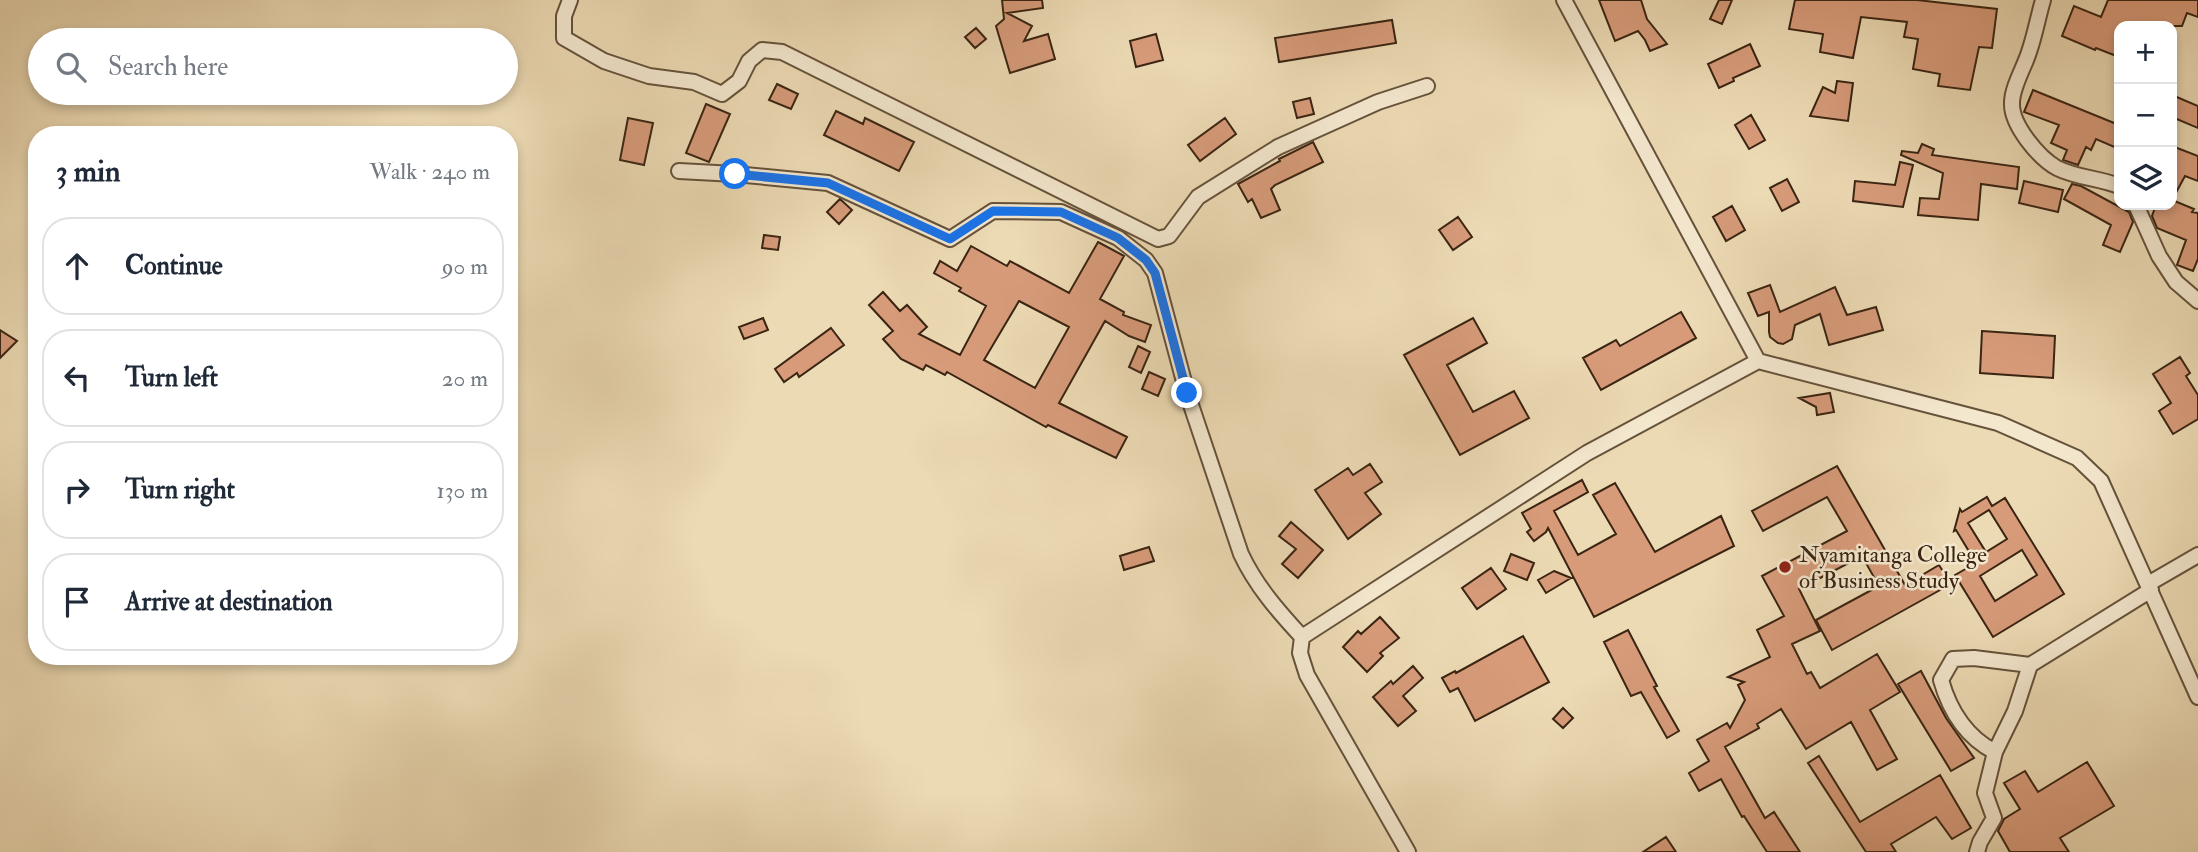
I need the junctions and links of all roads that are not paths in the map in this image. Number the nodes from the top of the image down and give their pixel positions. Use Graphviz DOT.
graph roads {
  1 [pos="570,0"];
  2 [pos="1564,0"];
  3 [pos="2043,0"];
  4 [pos="1427,86"];
  5 [pos="679,171"];
  6 [pos="2114,184"];
  7 [pos="2138,210"];
  8 [pos="2198,301"];
  9 [pos="1758,361"];
  10 [pos="2198,555"];
  11 [pos="2149,587"];
  12 [pos="1302,637"];
  13 [pos="2030,665"];
  14 [pos="2198,697"];
  15 [pos="1995,752"];
  16 [pos="1408,852"];
  17 [pos="1977,852"];
  1 -- 4 [label="street"];
  2 -- 9 [label="street"];
  3 -- 6 [label="street"];
  5 -- 12 [label="street"];
  7 -- 8 [label="street"];
  9 -- 11 [label="street"];
  9 -- 12 [label="street"];
  10 -- 11 [label="street"];
  11 -- 13 [label="street"];
  11 -- 14 [label="street"];
  12 -- 16 [label="street"];
  13 -- 15 [label="street"];
  13 -- 15 [label="street"];
  15 -- 17 [label="street"];
}
